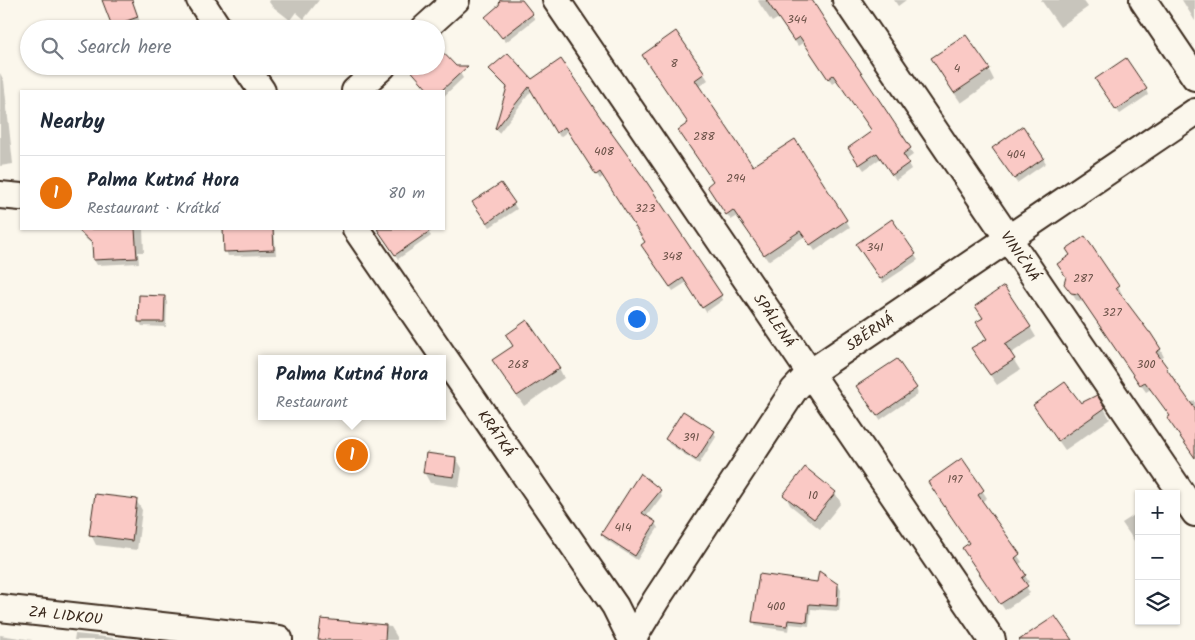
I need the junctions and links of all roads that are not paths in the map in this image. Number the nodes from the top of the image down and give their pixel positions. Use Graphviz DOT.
graph roads {
  1 [pos="200,0"];
  2 [pos="456,0"];
  3 [pos="556,0"];
  4 [pos="846,0"];
  5 [pos="1143,0"];
  6 [pos="213,20"];
  7 [pos="434,20"];
  8 [pos="251,75"];
  9 [pos="373,75"];
  10 [pos="1195,77"];
  11 [pos="261,90"];
  12 [pos="356,90"];
  13 [pos="1195,112"];
  14 [pos="0,195"];
  15 [pos="20,196"];
  16 [pos="357,230"];
  17 [pos="1008,239"];
  18 [pos="442,355"];
  19 [pos="446,361"];
  20 [pos="810,373"];
  21 [pos="1195,513"];
  22 [pos="0,608"];
  23 [pos="279,640"];
  24 [pos="632,640"];
  25 [pos="992,640"];
  1 -- 6 [label="street"];
  2 -- 7 [label="street"];
  3 -- 20 [label="street, SPÁLENÁ"];
  4 -- 17 [label="street, VINIČNÁ"];
  5 -- 10 [label="street"];
  8 -- 11 [label="street"];
  9 -- 12 [label="street"];
  13 -- 17 [label="street, SBĚRNÁ"];
  14 -- 15 [label="street"];
  16 -- 18 [label="street, KRÁTKÁ"];
  17 -- 20 [label="street, SBĚRNÁ"];
  17 -- 21 [label="street, VINIČNÁ"];
  19 -- 24 [label="street, KRÁTKÁ"];
  20 -- 24 [label="street, SBĚRNÁ"];
  20 -- 25 [label="street, SPÁLENÁ"];
  22 -- 23 [label="street, ZA LIDKOU"];
}
